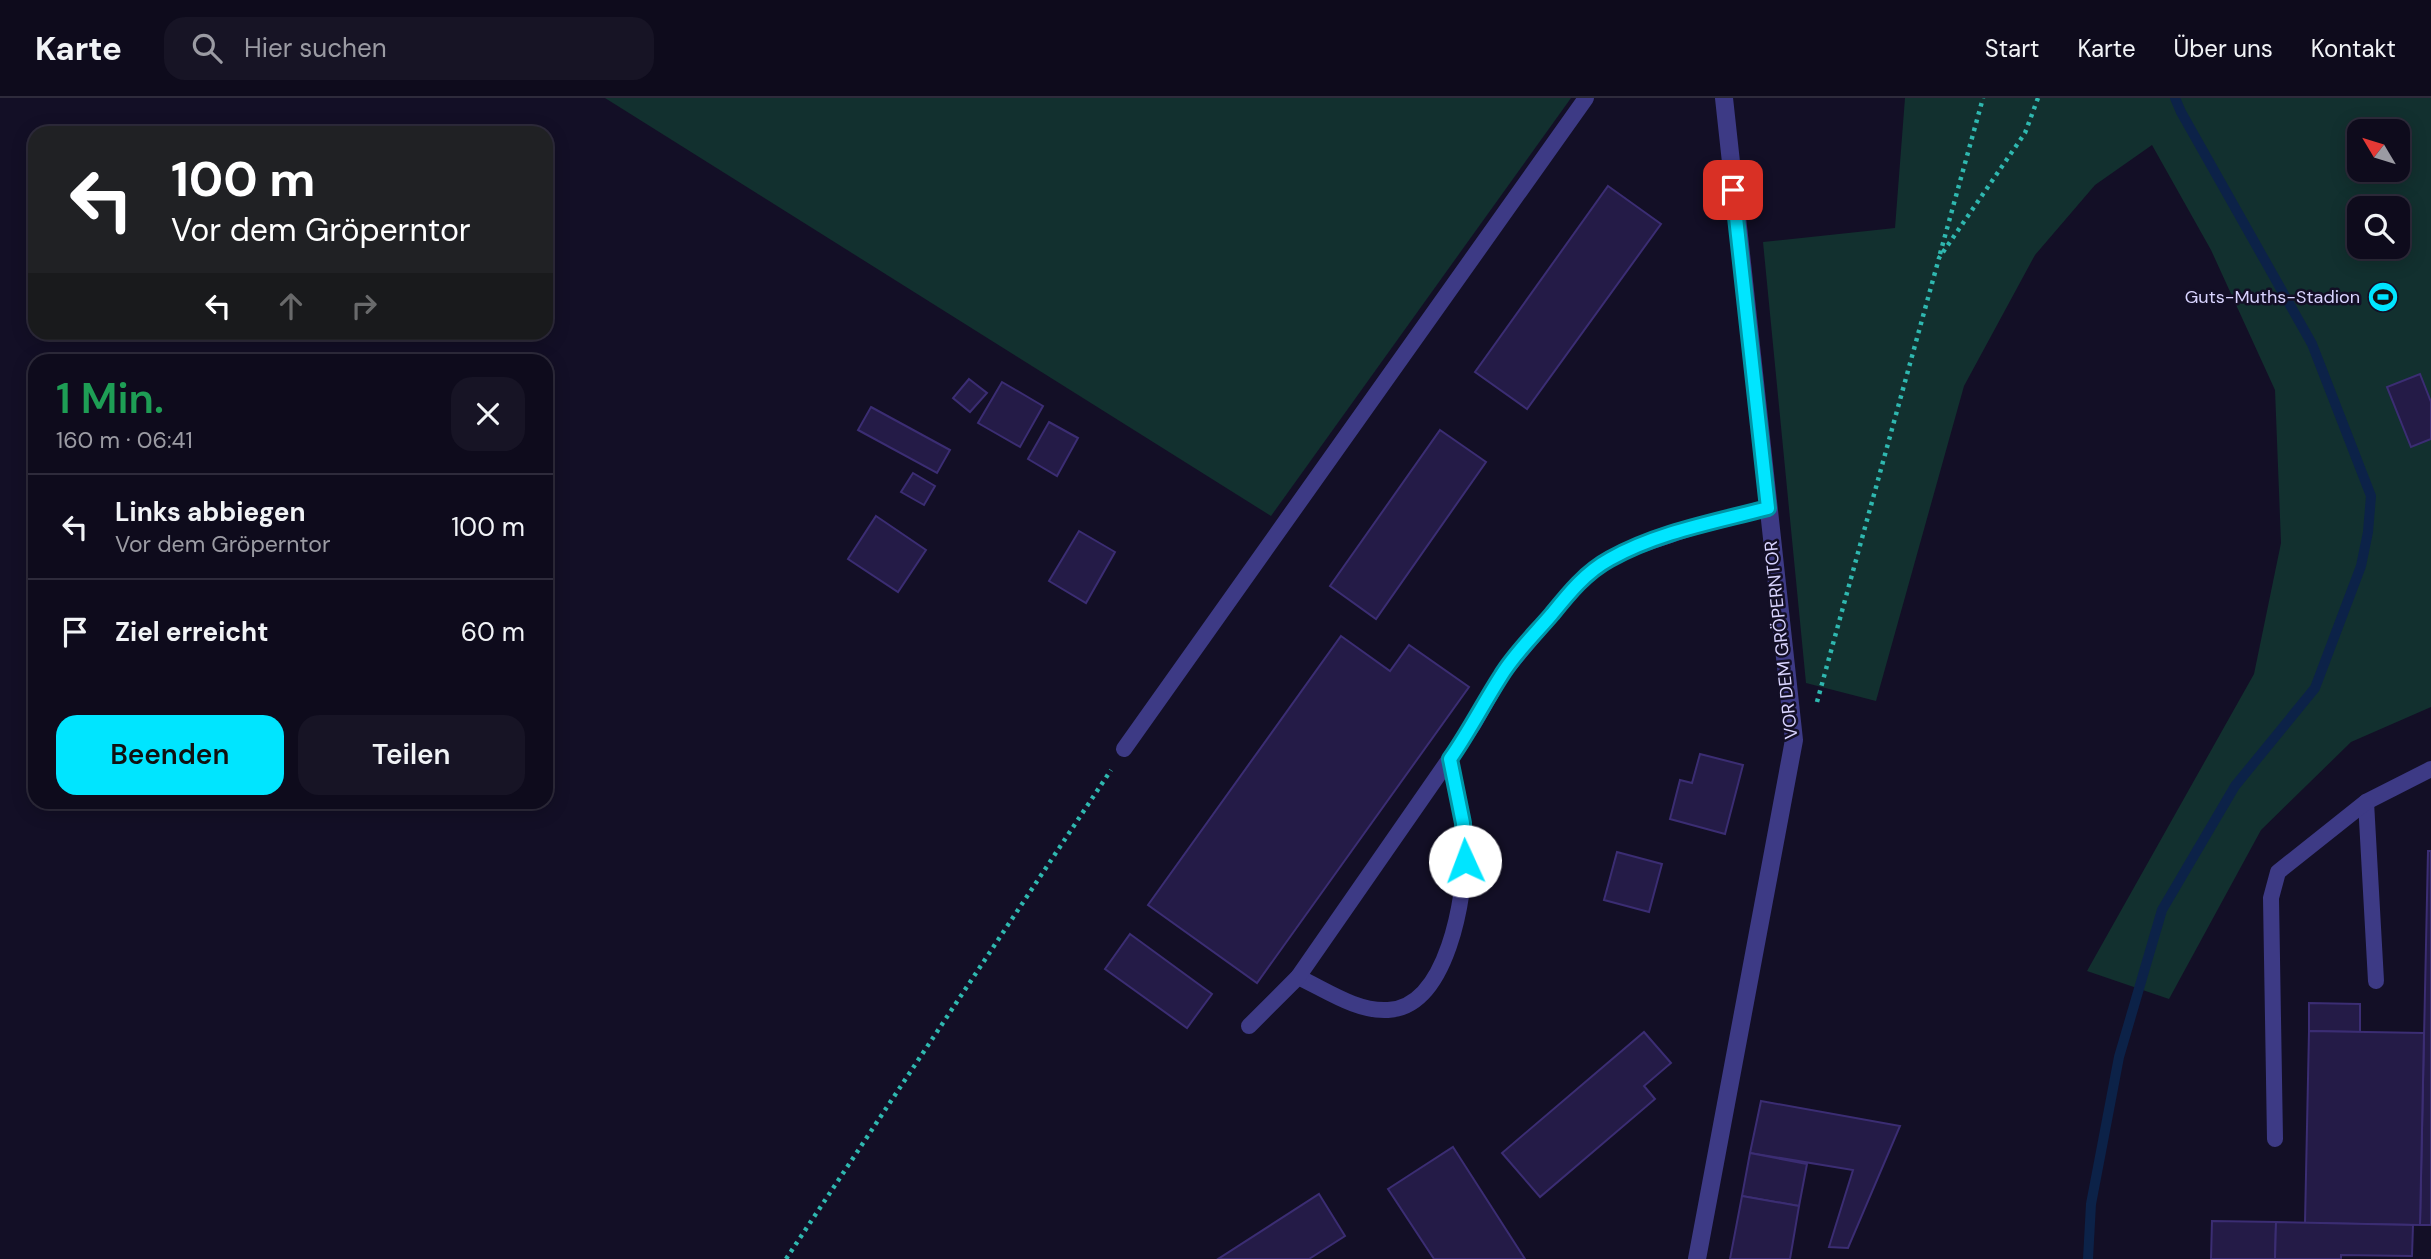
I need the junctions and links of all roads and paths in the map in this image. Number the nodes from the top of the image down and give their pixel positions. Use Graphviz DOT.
graph roads {
  1 [pos="1586,98"];
  2 [pos="1724,98"];
  3 [pos="1983,98"];
  4 [pos="2038,98"];
  5 [pos="1939,258"];
  6 [pos="1768,508"];
  7 [pos="1794,740"];
  8 [pos="1124,750"];
  9 [pos="1450,759"];
  10 [pos="2431,769"];
  11 [pos="2366,802"];
  12 [pos="1298,977"];
  13 [pos="2376,981"];
  14 [pos="1250,1026"];
  15 [pos="2275,1139"];
  16 [pos="786,1259"];
  17 [pos="1698,1259"];
  1 -- 8 [label="lane"];
  2 -- 6 [label="street, VOR DEM GRÖPERNTOR"];
  3 -- 5 [label="path"];
  4 -- 5 [label="path"];
  5 -- 7 [label="path"];
  6 -- 7 [label="street, VOR DEM GRÖPERNTOR"];
  6 -- 9 [label="lane"];
  7 -- 17 [label="street, VOR DEM GRÖPERNTOR"];
  8 -- 16 [label="path"];
  9 -- 12 [label="lane"];
  9 -- 12 [label="lane"];
  10 -- 11 [label="lane"];
  11 -- 13 [label="lane"];
  11 -- 15 [label="lane"];
  12 -- 14 [label="lane"];
}
